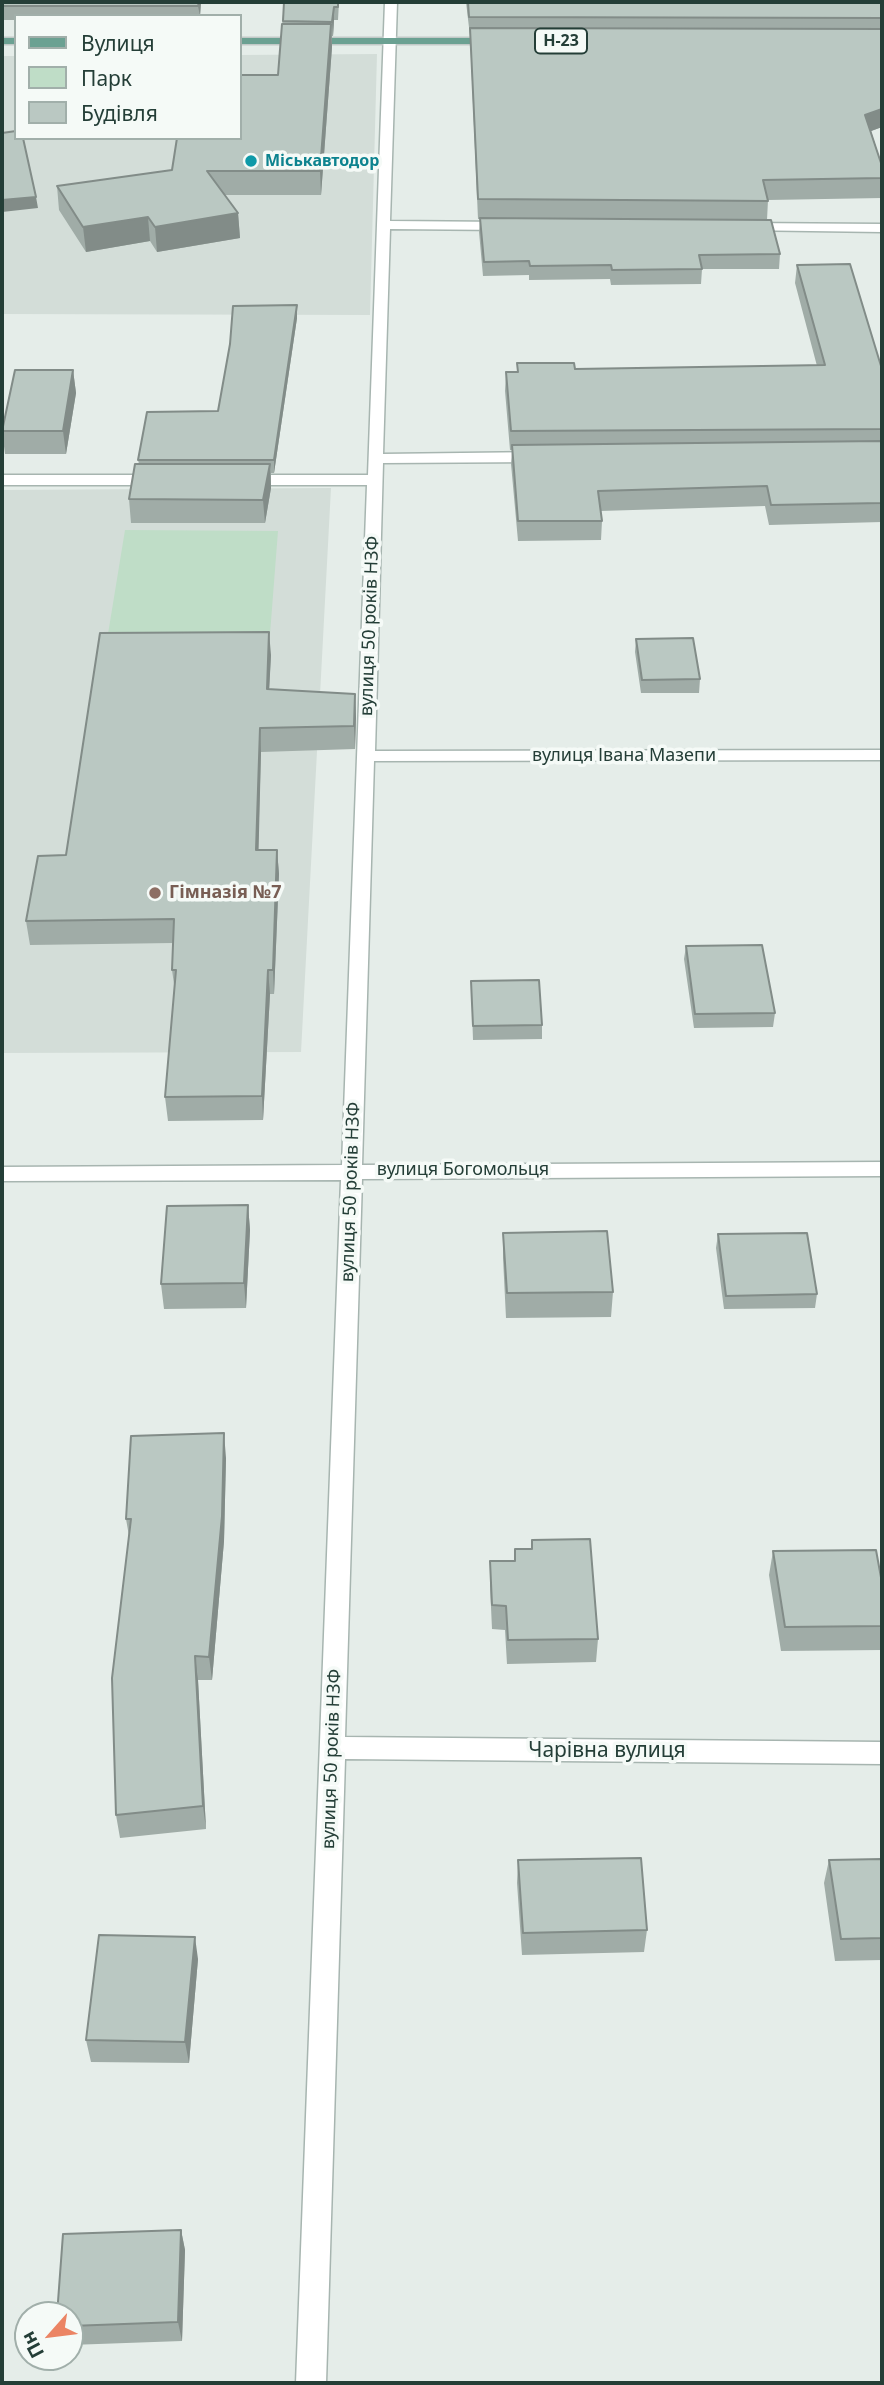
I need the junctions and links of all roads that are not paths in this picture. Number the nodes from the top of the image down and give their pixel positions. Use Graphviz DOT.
graph roads {
  1 [pos="391,2"];
  2 [pos="389,40"];
  3 [pos="242,41"];
  4 [pos="513,41"];
  5 [pos="383,225"];
  6 [pos="522,226"];
  7 [pos="730,227"];
  8 [pos="882,228"];
  9 [pos="554,457"];
  10 [pos="375,469"];
  11 [pos="2,480"];
  12 [pos="181,480"];
  13 [pos="223,480"];
  14 [pos="882,755"];
  15 [pos="366,756"];
  16 [pos="882,1169"];
  17 [pos="351,1170"];
  18 [pos="2,1174"];
  19 [pos="332,1748"];
  20 [pos="882,1753"];
  21 [pos="311,2383"];
  1 -- 2 [label="street, вулиця 50 років НЗФ"];
  2 -- 3 [label="main road, Н-23"];
  2 -- 4 [label="main road, Н-23"];
  2 -- 5 [label="street, вулиця 50 років НЗФ"];
  5 -- 6 [label="street"];
  5 -- 10 [label="street, вулиця 50 років НЗФ"];
  7 -- 8 [label="street"];
  9 -- 10 [label="street"];
  10 -- 13 [label="street"];
  10 -- 15 [label="street, вулиця 50 років НЗФ"];
  11 -- 12 [label="street"];
  14 -- 15 [label="street, вулиця Івана Мазепи"];
  15 -- 17 [label="street, вулиця 50 років НЗФ"];
  16 -- 17 [label="street, вулиця Богомольця"];
  17 -- 18 [label="street, вулиця Богомольця"];
  17 -- 19 [label="street, вулиця 50 років НЗФ"];
  19 -- 20 [label="street, Чарівна вулиця"];
  19 -- 21 [label="street, вулиця 50 років НЗФ"];
}
